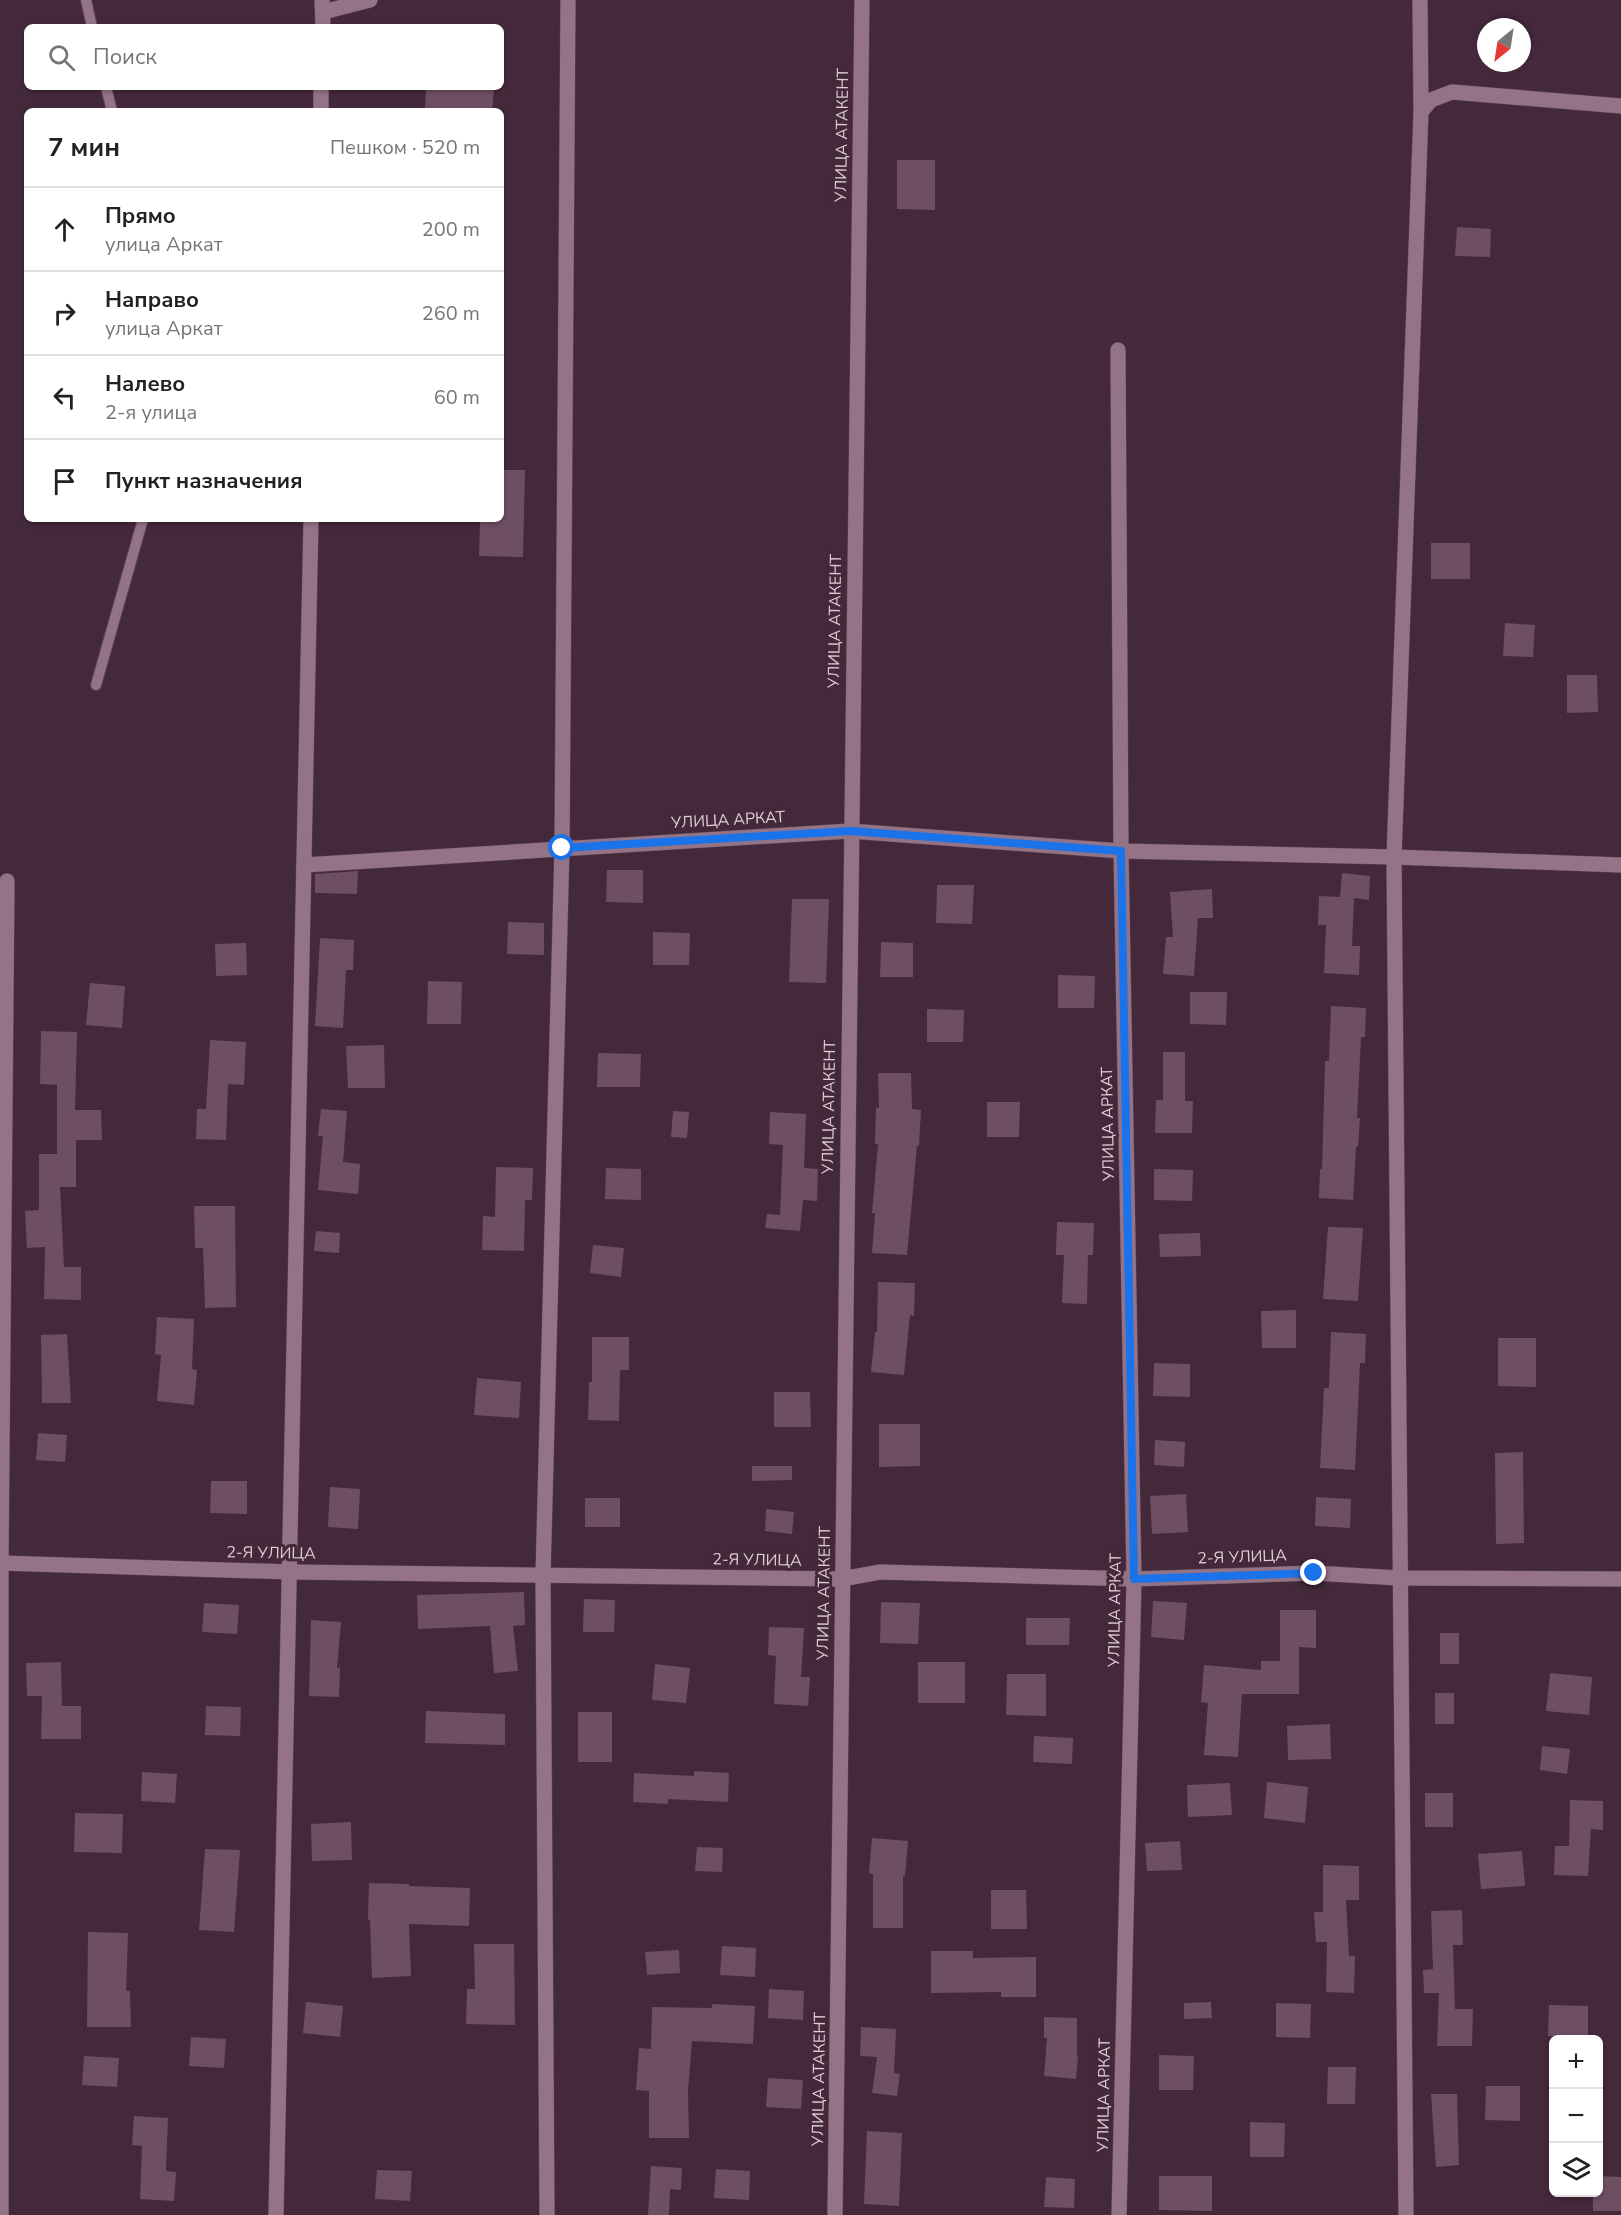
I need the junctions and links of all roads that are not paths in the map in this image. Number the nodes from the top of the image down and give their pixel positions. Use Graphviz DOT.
graph roads {
  1 [pos="86,0"];
  2 [pos="370,0"];
  3 [pos="568,0"];
  4 [pos="862,0"];
  5 [pos="1420,0"];
  6 [pos="322,13"];
  7 [pos="91,24"];
  8 [pos="107,90"];
  9 [pos="321,90"];
  10 [pos="1621,106"];
  11 [pos="111,108"];
  12 [pos="321,108"];
  13 [pos="1421,112"];
  14 [pos="1118,350"];
  15 [pos="142,522"];
  16 [pos="312,522"];
  17 [pos="96,685"];
  18 [pos="850,831"];
  19 [pos="562,848"];
  20 [pos="1121,851"];
  21 [pos="1394,857"];
  22 [pos="1621,864"];
  23 [pos="304,865"];
  24 [pos="8,881"];
  25 [pos="0,1563"];
  26 [pos="291,1572"];
  27 [pos="543,1576"];
  28 [pos="1399,1578"];
  29 [pos="842,1579"];
  30 [pos="1134,1579"];
  31 [pos="1621,1579"];
  32 [pos="1,2215"];
  33 [pos="276,2215"];
  34 [pos="547,2215"];
  35 [pos="835,2215"];
  36 [pos="1119,2215"];
  37 [pos="1406,2215"];
  1 -- 7 [label="lane"];
  2 -- 6 [label="street"];
  3 -- 19 [label="street"];
  4 -- 18 [label="street, УЛИЦА АТАКЕНТ"];
  5 -- 13 [label="street"];
  8 -- 11 [label="lane"];
  9 -- 12 [label="street"];
  10 -- 13 [label="street"];
  13 -- 21 [label="street"];
  14 -- 20 [label="street"];
  15 -- 17 [label="lane"];
  16 -- 23 [label="street"];
  18 -- 19 [label="street, УЛИЦА АРКАТ"];
  18 -- 20 [label="street, УЛИЦА АРКАТ"];
  18 -- 29 [label="street, УЛИЦА АТАКЕНТ"];
  19 -- 23 [label="street, УЛИЦА АРКАТ"];
  19 -- 27 [label="street"];
  20 -- 21 [label="street"];
  20 -- 30 [label="street, УЛИЦА АРКАТ"];
  21 -- 22 [label="street"];
  21 -- 28 [label="street"];
  23 -- 26 [label="street"];
  24 -- 25 [label="street"];
  25 -- 26 [label="street, 2-Я УЛИЦА"];
  25 -- 32 [label="street"];
  26 -- 27 [label="street, 2-Я УЛИЦА"];
  26 -- 33 [label="street"];
  27 -- 29 [label="street, 2-Я УЛИЦА"];
  27 -- 34 [label="street"];
  28 -- 30 [label="street, 2-Я УЛИЦА"];
  28 -- 31 [label="street, 2-Я УЛИЦА"];
  28 -- 37 [label="street"];
  29 -- 30 [label="street, 2-Я УЛИЦА"];
  29 -- 35 [label="street, УЛИЦА АТАКЕНТ"];
  30 -- 36 [label="street, УЛИЦА АРКАТ"];
}
